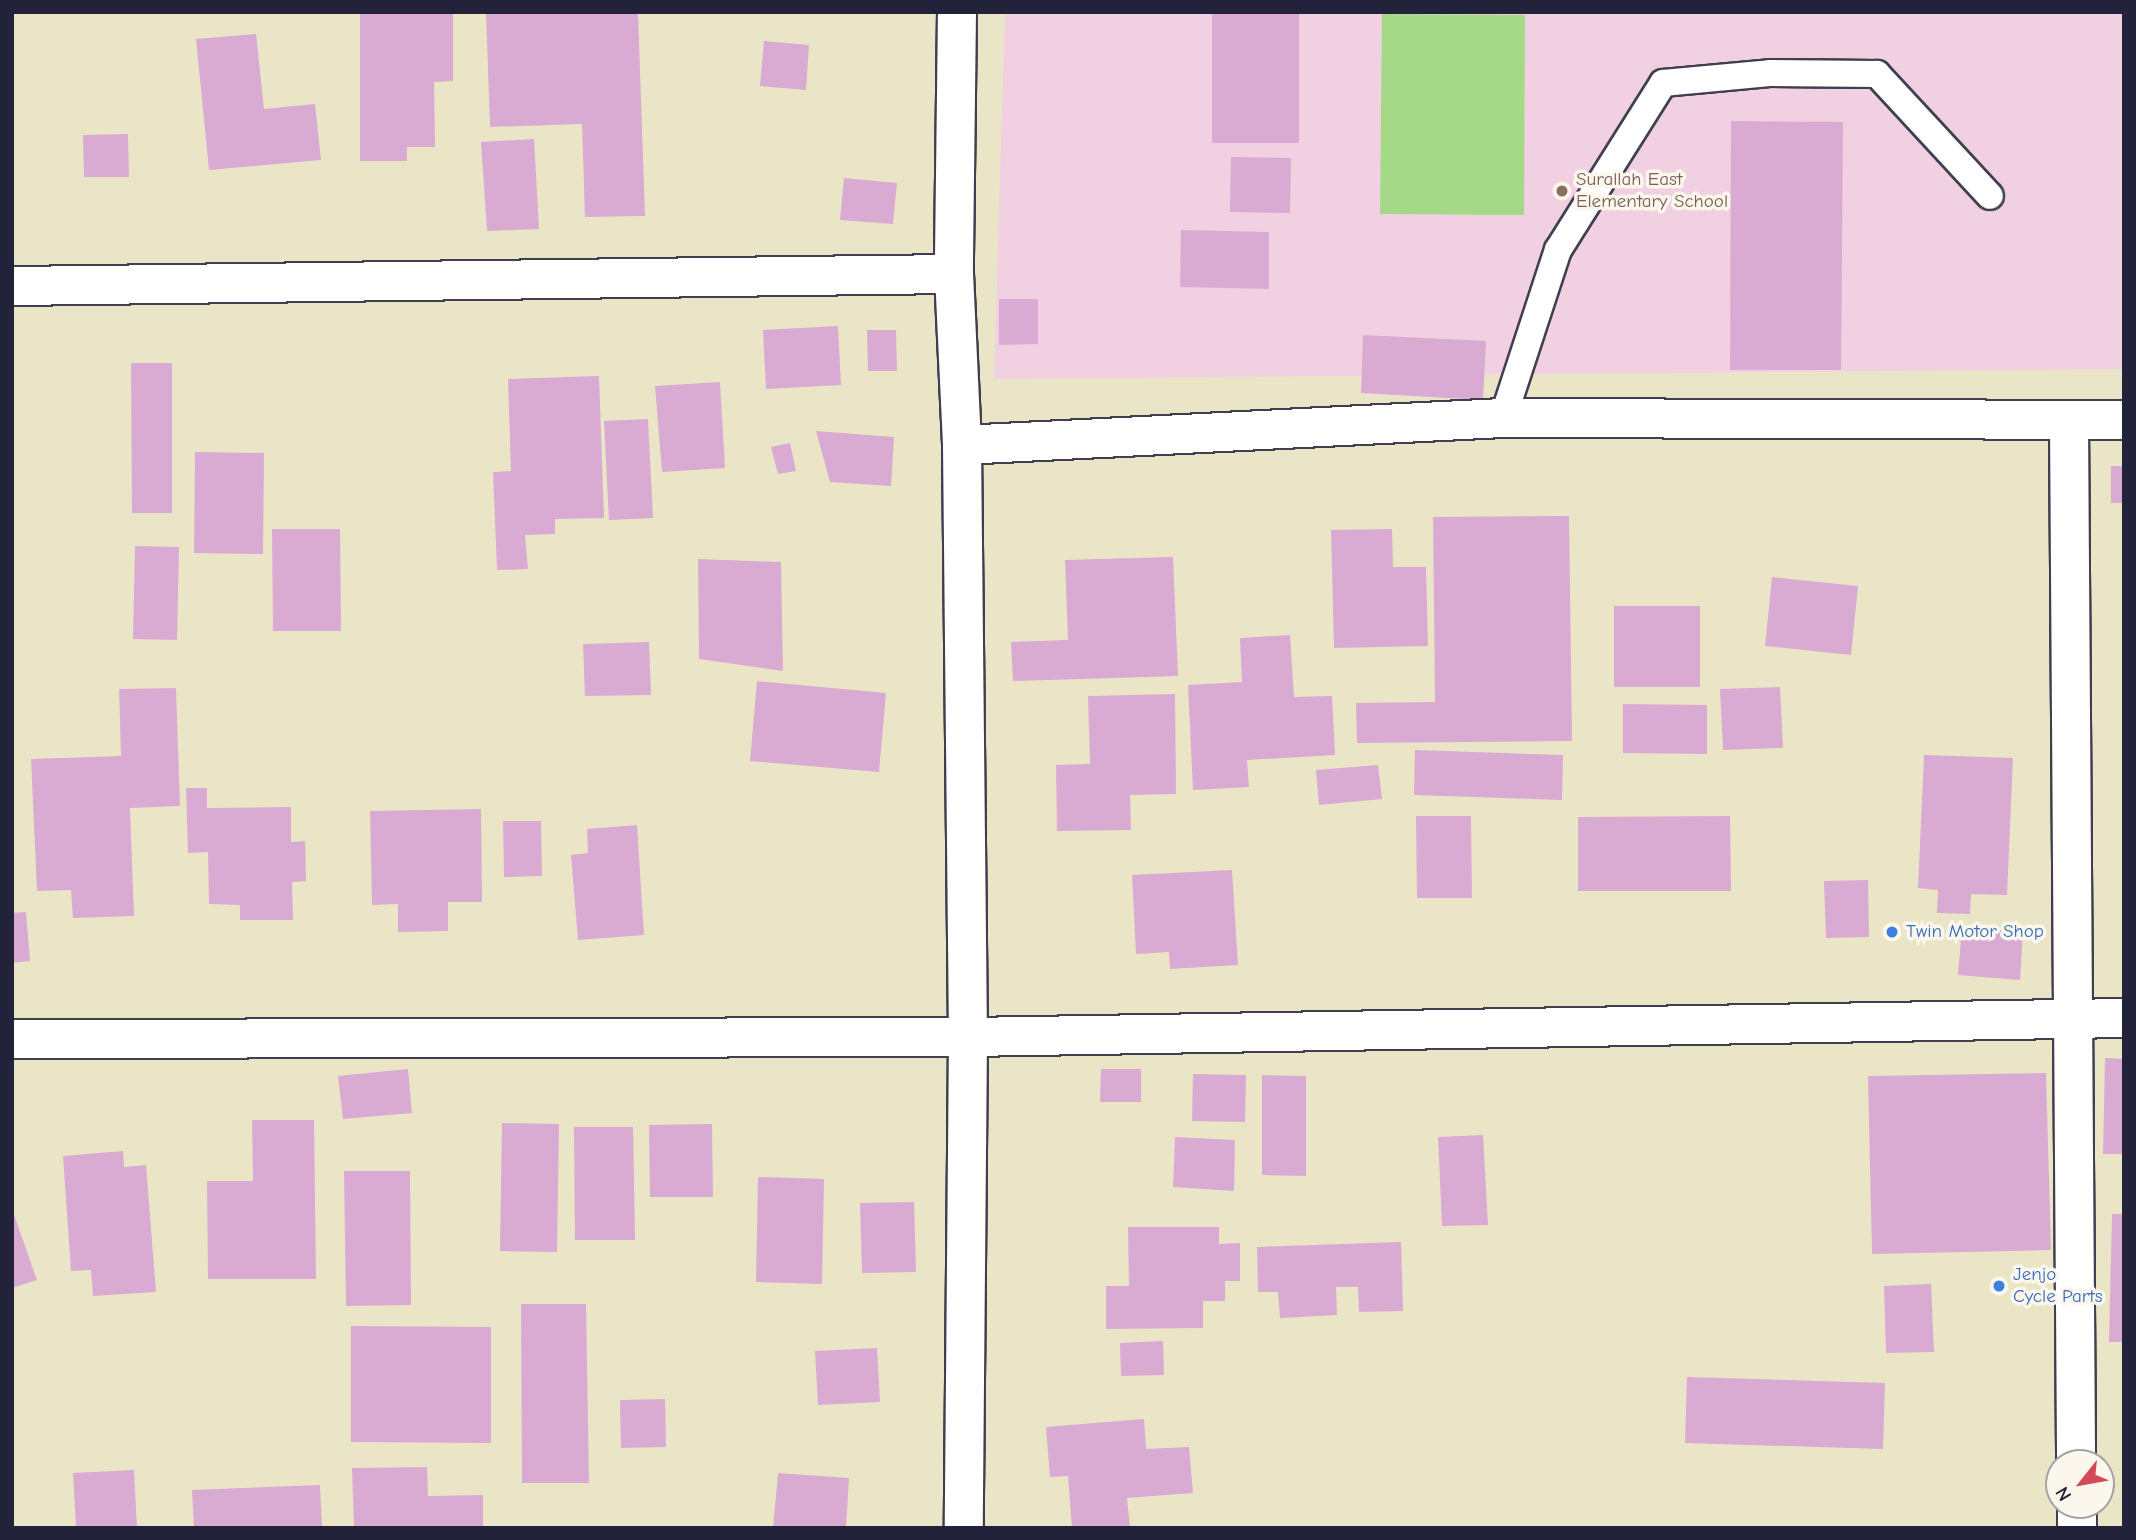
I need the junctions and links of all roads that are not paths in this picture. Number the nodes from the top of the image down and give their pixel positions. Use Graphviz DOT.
graph roads {
  1 [pos="957,12"];
  2 [pos="1990,196"];
  3 [pos="954,274"];
  4 [pos="12,286"];
  5 [pos="1503,418"];
  6 [pos="2124,420"];
  7 [pos="2069,423"];
  8 [pos="962,444"];
  9 [pos="2071,1018"];
  10 [pos="2124,1018"];
  11 [pos="968,1037"];
  12 [pos="12,1039"];
  13 [pos="2076,1449"];
  14 [pos="964,1528"];
  1 -- 3 [label="street"];
  2 -- 5 [label="lane"];
  3 -- 4 [label="street"];
  3 -- 8 [label="street"];
  5 -- 7 [label="street"];
  5 -- 8 [label="street"];
  6 -- 7 [label="street"];
  7 -- 9 [label="street"];
  8 -- 11 [label="street"];
  9 -- 10 [label="street"];
  9 -- 11 [label="street"];
  9 -- 13 [label="street"];
  11 -- 12 [label="street"];
  11 -- 14 [label="street"];
}
